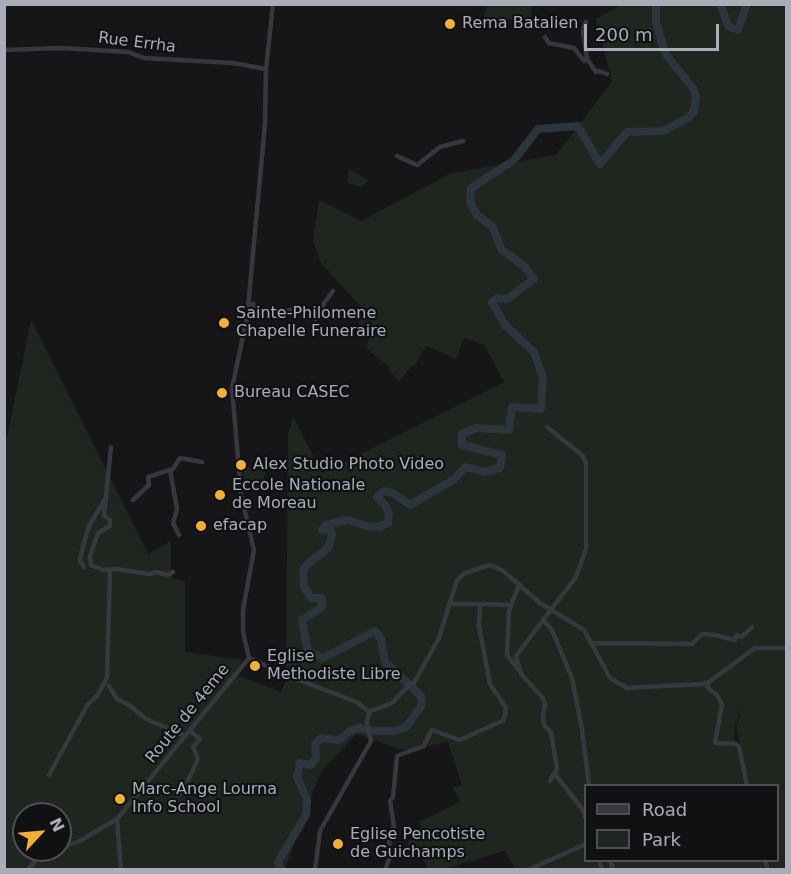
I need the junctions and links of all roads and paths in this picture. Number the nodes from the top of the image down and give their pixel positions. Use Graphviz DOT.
graph roads {
  1 [pos="273,4"];
  2 [pos="586,22"];
  3 [pos="545,37"];
  4 [pos="4,50"];
  5 [pos="587,59"];
  6 [pos="266,69"];
  7 [pos="607,74"];
  8 [pos="463,141"];
  9 [pos="397,156"];
  10 [pos="333,291"];
  11 [pos="249,305"];
  12 [pos="547,427"];
  13 [pos="111,447"];
  14 [pos="202,462"];
  15 [pos="170,470"];
  16 [pos="107,494"];
  17 [pos="133,500"];
  18 [pos="178,535"];
  19 [pos="84,567"];
  20 [pos="110,569"];
  21 [pos="173,572"];
  22 [pos="519,585"];
  23 [pos="449,604"];
  24 [pos="480,604"];
  25 [pos="511,605"];
  26 [pos="551,609"];
  27 [pos="544,619"];
  28 [pos="752,627"];
  29 [pos="591,643"];
  30 [pos="786,648"];
  31 [pos="249,658"];
  32 [pos="521,672"];
  33 [pos="709,682"];
  34 [pos="109,686"];
  35 [pos="369,712"];
  36 [pos="190,731"];
  37 [pos="186,736"];
  38 [pos="555,774"];
  39 [pos="49,775"];
  40 [pos="550,781"];
  41 [pos="589,784"];
  42 [pos="747,784"];
  43 [pos="178,795"];
  44 [pos="584,814"];
  45 [pos="117,819"];
  46 [pos="72,844"];
  47 [pos="584,844"];
  48 [pos="121,870"];
  49 [pos="315,870"];
  50 [pos="385,870"];
  51 [pos="528,870"];
  1 -- 6 [label="street"];
  2 -- 5 [label="street"];
  3 -- 5 [label="street"];
  4 -- 6 [label="street, Rue Errha"];
  5 -- 7 [label="street"];
  6 -- 11 [label="street"];
  8 -- 9 [label="street"];
  10 -- 11 [label="street"];
  11 -- 31 [label="street"];
  12 -- 26 [label="street"];
  13 -- 16 [label="street"];
  14 -- 15 [label="street"];
  15 -- 17 [label="street"];
  15 -- 18 [label="street"];
  16 -- 19 [label="street"];
  16 -- 20 [label="street"];
  20 -- 21 [label="street"];
  20 -- 39 [label="street"];
  22 -- 23 [label="street"];
  22 -- 25 [label="street"];
  22 -- 26 [label="street"];
  23 -- 24 [label="street"];
  23 -- 35 [label="street"];
  24 -- 25 [label="street"];
  24 -- 50 [label="street"];
  25 -- 32 [label="street"];
  26 -- 27 [label="street"];
  26 -- 29 [label="street"];
  27 -- 32 [label="street"];
  27 -- 41 [label="street"];
  28 -- 29 [label="street"];
  29 -- 33 [label="street"];
  30 -- 33 [label="street"];
  31 -- 35 [label="street"];
  31 -- 36 [label="street, Route de 4eme"];
  32 -- 38 [label="street"];
  33 -- 42 [label="street"];
  34 -- 37 [label="street"];
  35 -- 49 [label="street"];
  36 -- 37 [label="street, Route de 4eme"];
  36 -- 43 [label="street"];
  37 -- 45 [label="street, Route de 4eme"];
  38 -- 40 [label="street"];
  38 -- 44 [label="street"];
  45 -- 46 [label="street, Route de 4eme"];
  45 -- 48 [label="street"];
  47 -- 51 [label="street"];
}
